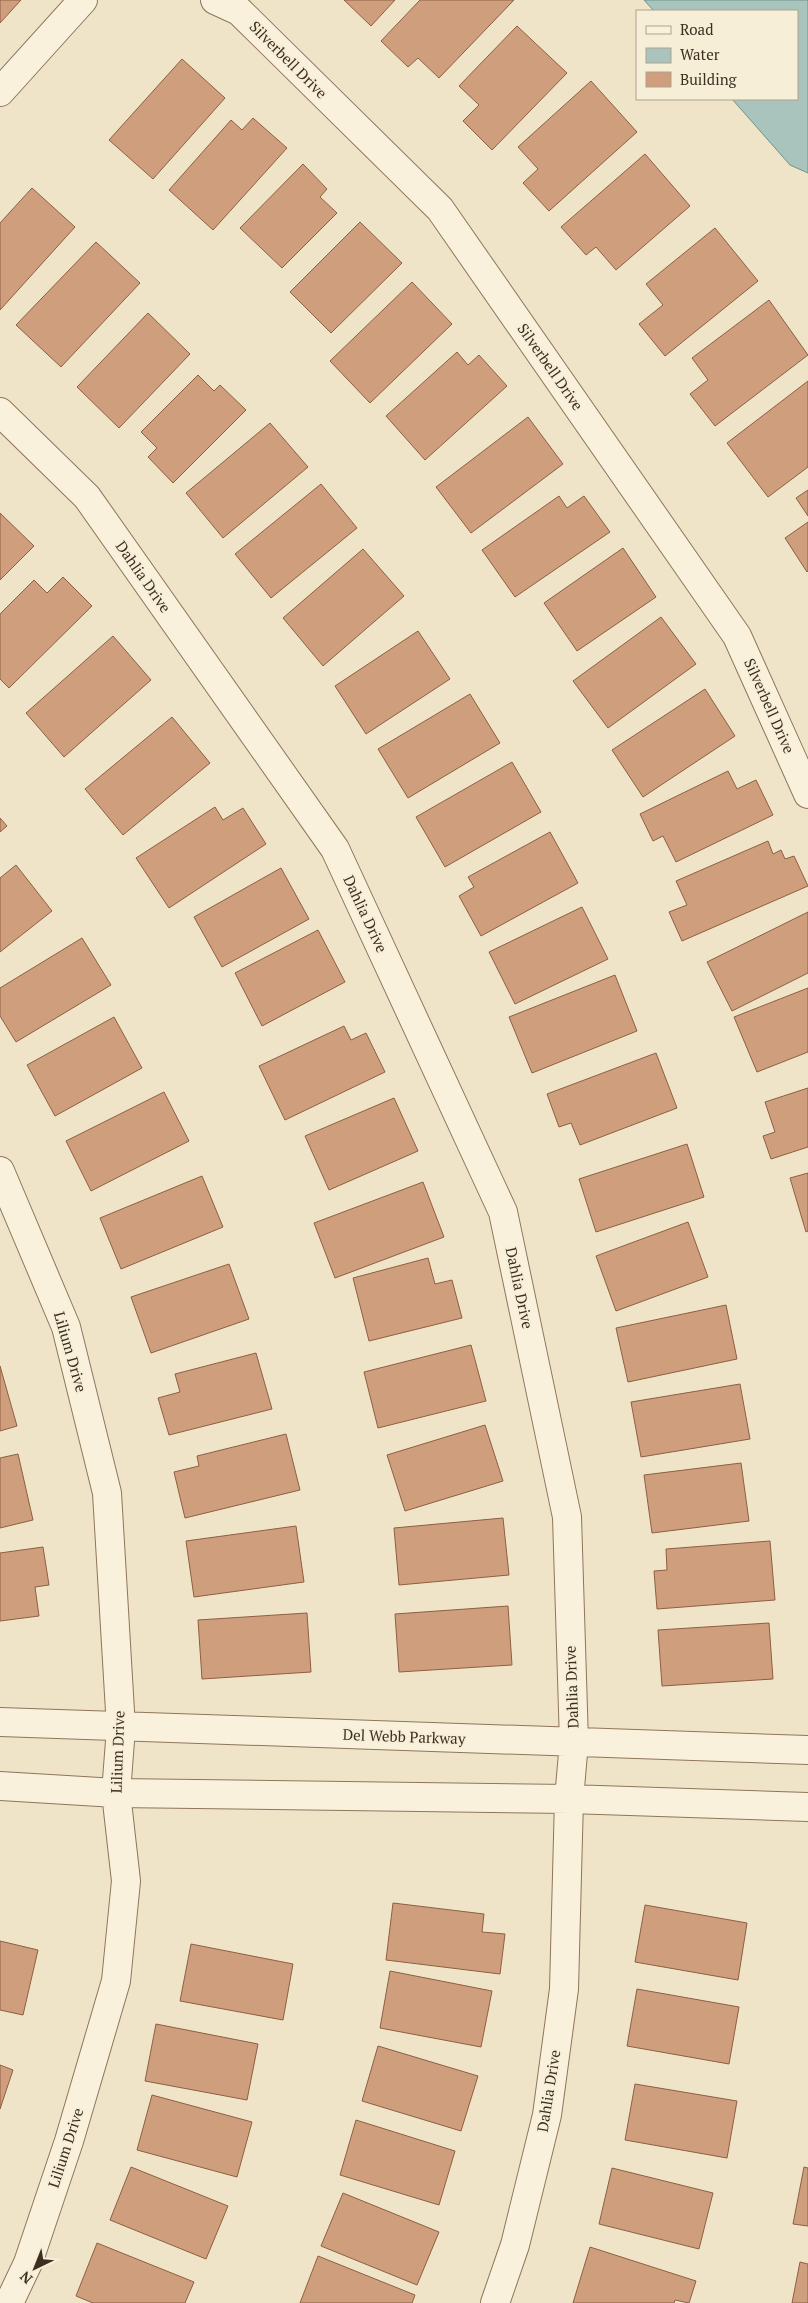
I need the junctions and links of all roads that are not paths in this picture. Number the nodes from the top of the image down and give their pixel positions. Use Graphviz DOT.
graph roads {
  1 [pos="83,0"];
  2 [pos="215,0"];
  3 [pos="0,92"];
  4 [pos="0,412"];
  5 [pos="808,794"];
  6 [pos="0,1171"];
  7 [pos="0,1722"];
  8 [pos="122,1728"];
  9 [pos="574,1742"];
  10 [pos="808,1750"];
  11 [pos="0,1786"];
  12 [pos="116,1793"];
  13 [pos="569,1799"];
  14 [pos="808,1806"];
  15 [pos="9,2303"];
  16 [pos="495,2303"];
  1 -- 3 [label="street"];
  2 -- 5 [label="street, Silverbell Drive"];
  4 -- 9 [label="street, Dahlia Drive"];
  6 -- 8 [label="street, Lilium Drive"];
  7 -- 8 [label="street, Del Webb Parkway"];
  8 -- 9 [label="street, Del Webb Parkway"];
  8 -- 12 [label="street, Lilium Drive"];
  9 -- 10 [label="street, Del Webb Parkway"];
  9 -- 13 [label="street, Dahlia Drive"];
  11 -- 12 [label="street"];
  12 -- 13 [label="street"];
  12 -- 15 [label="street, Lilium Drive"];
  13 -- 14 [label="street"];
  13 -- 16 [label="street, Dahlia Drive"];
}
